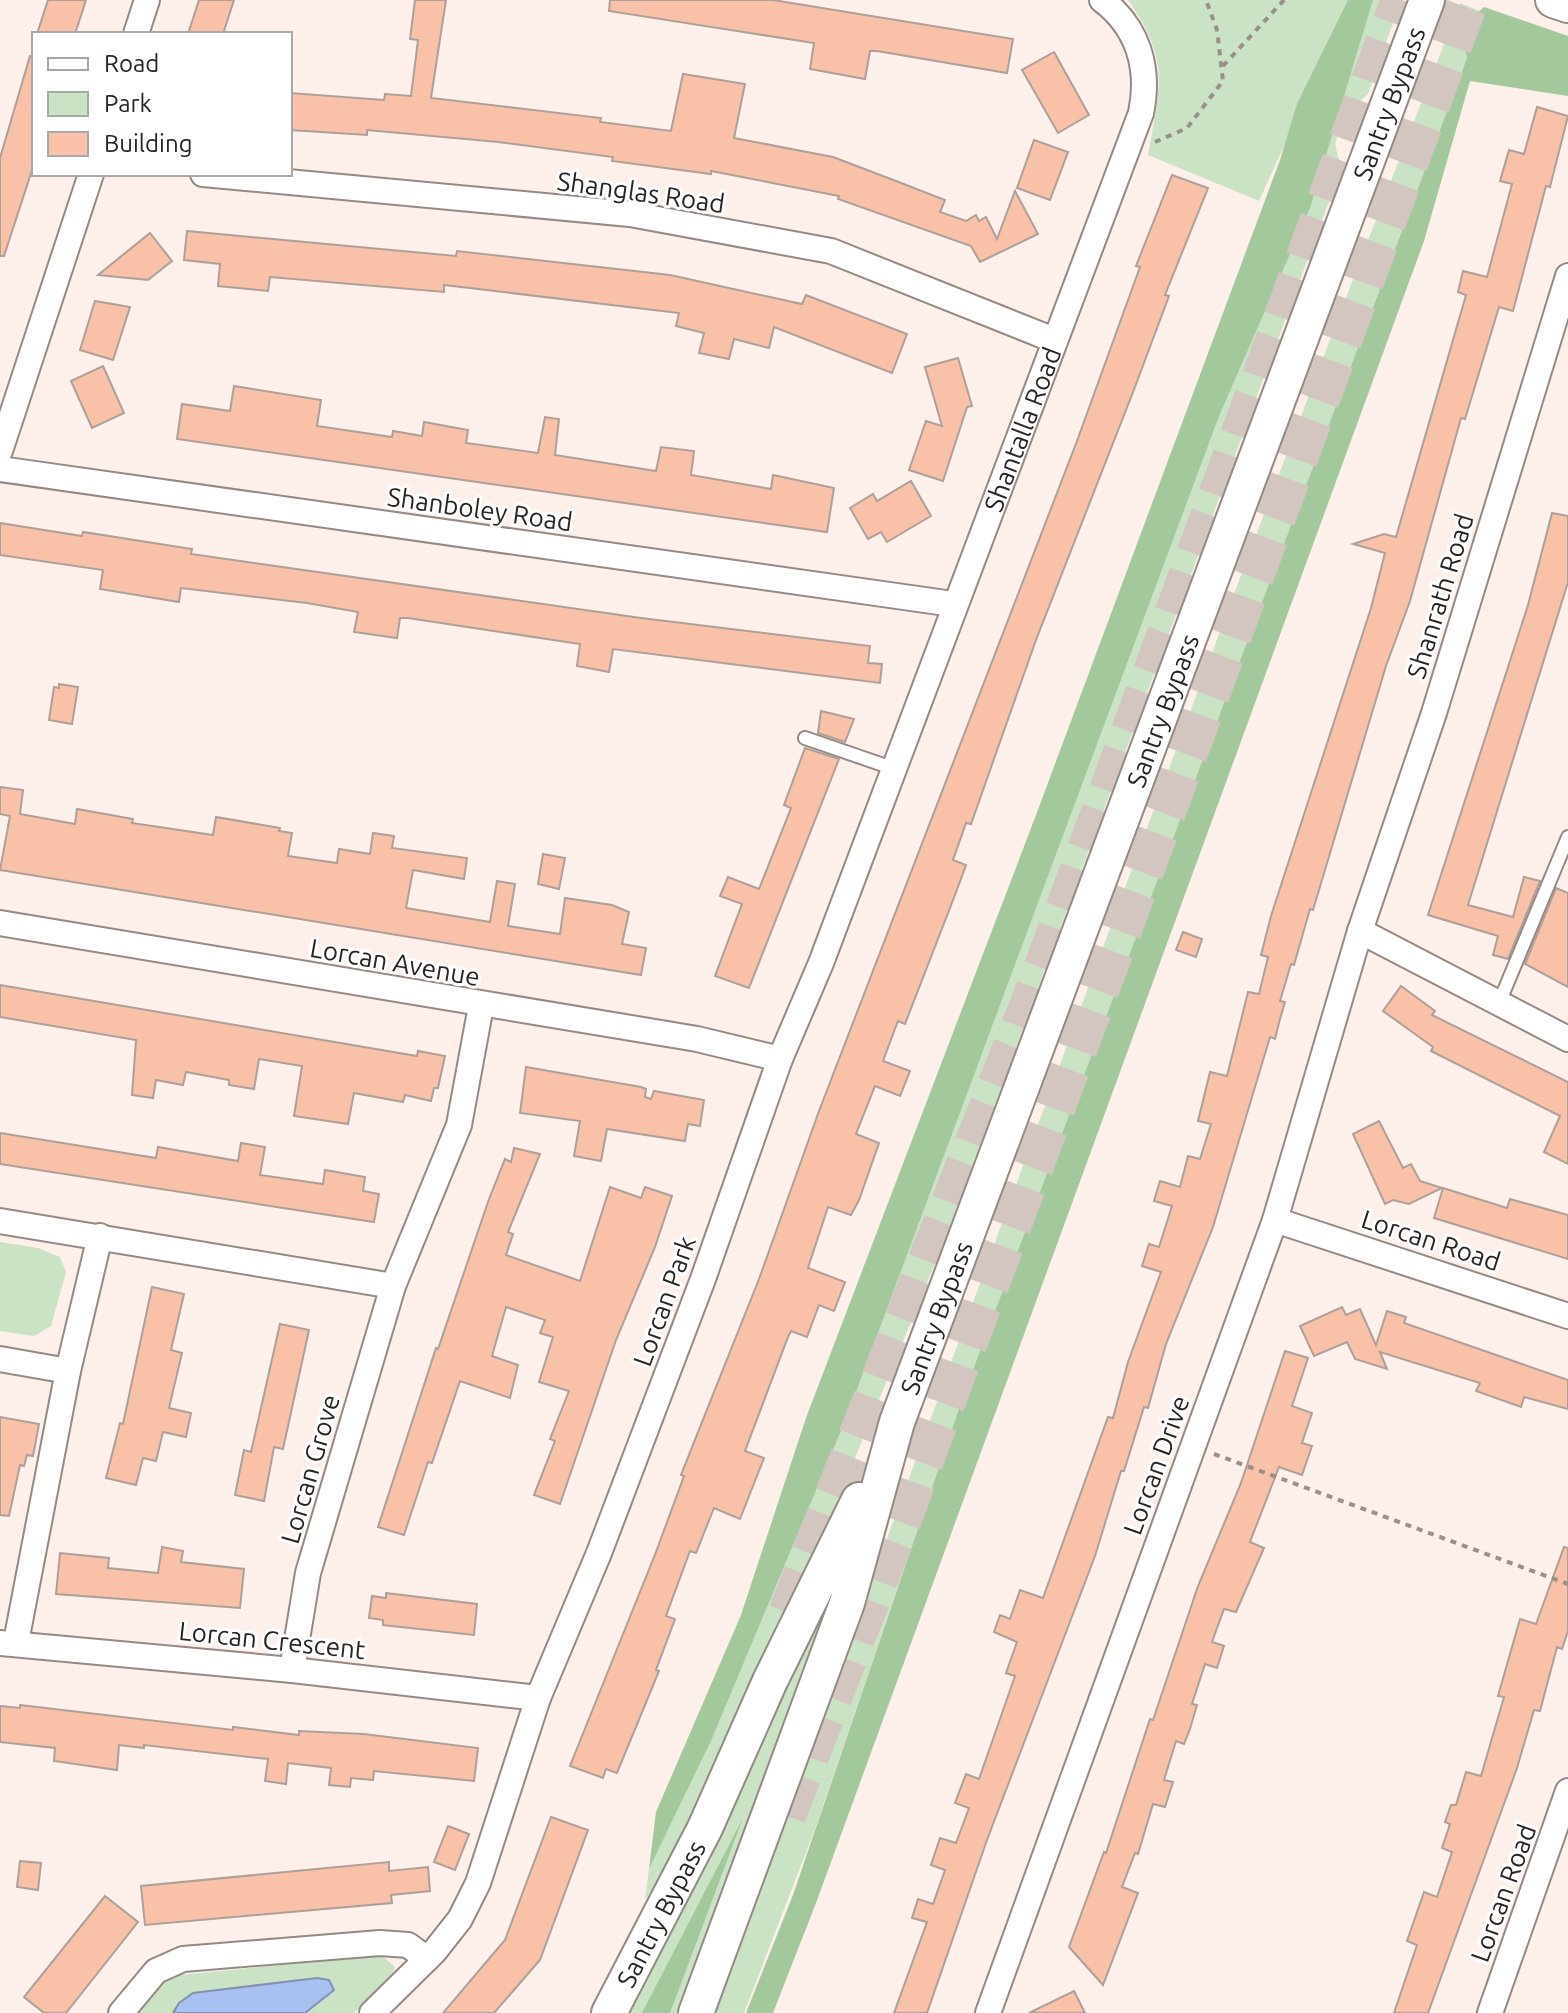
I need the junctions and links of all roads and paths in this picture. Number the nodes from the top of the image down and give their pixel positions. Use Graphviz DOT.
graph roads {
  1 [pos="147,0"];
  2 [pos="1102,0"];
  3 [pos="1206,0"];
  4 [pos="1284,0"];
  5 [pos="1427,0"];
  6 [pos="1553,0"];
  7 [pos="1568,5"];
  8 [pos="137,32"];
  9 [pos="1223,66"];
  10 [pos="1128,146"];
  11 [pos="90,176"];
  12 [pos="224,176"];
  13 [pos="1568,276"];
  14 [pos="1054,340"];
  15 [pos="0,451"];
  16 [pos="0,469"];
  17 [pos="953,604"];
  18 [pos="805,738"];
  19 [pos="895,769"];
  20 [pos="1568,837"];
  21 [pos="858,866"];
  22 [pos="0,923"];
  23 [pos="1360,931"];
  24 [pos="1499,1003"];
  25 [pos="481,1006"];
  26 [pos="1568,1039"];
  27 [pos="780,1059"];
  28 [pos="1275,1220"];
  29 [pos="0,1221"];
  30 [pos="100,1236"];
  31 [pos="393,1286"];
  32 [pos="1568,1316"];
  33 [pos="0,1359"];
  34 [pos="68,1371"];
  35 [pos="897,1422"];
  36 [pos="1193,1446"];
  37 [pos="1568,1584"];
  38 [pos="8,1643"];
  39 [pos="292,1670"];
  40 [pos="538,1698"];
  41 [pos="1568,1791"];
  42 [pos="427,1959"];
  43 [pos="121,2013"];
  44 [pos="372,2013"];
  45 [pos="609,2013"];
  46 [pos="696,2013"];
  47 [pos="988,2013"];
  48 [pos="1490,2013"];
  1 -- 8 [label="street"];
  2 -- 10 [label="street, Shantalla Road"];
  3 -- 9 [label="path"];
  4 -- 9 [label="path"];
  5 -- 35 [label="main road, Santry Bypass"];
  6 -- 7 [label="main road"];
  9 -- 10 [label="path"];
  10 -- 14 [label="street, Shantalla Road"];
  11 -- 15 [label="street"];
  12 -- 14 [label="street, Shanglas Road"];
  13 -- 23 [label="street, Shanrath Road"];
  14 -- 17 [label="street, Shantalla Road"];
  16 -- 17 [label="street, Shanboley Road"];
  17 -- 19 [label="street, Shantalla Road"];
  18 -- 19 [label="lane"];
  19 -- 21 [label="street, Shantalla Road"];
  20 -- 24 [label="lane"];
  21 -- 27 [label="street, Lorcan Park"];
  22 -- 25 [label="street, Lorcan Avenue"];
  23 -- 24 [label="street"];
  23 -- 28 [label="street, Lorcan Drive"];
  24 -- 26 [label="street"];
  25 -- 27 [label="street, Lorcan Avenue"];
  25 -- 31 [label="street, Lorcan Grove"];
  27 -- 40 [label="street, Lorcan Park"];
  28 -- 32 [label="street, Lorcan Road"];
  28 -- 36 [label="street, Lorcan Drive"];
  29 -- 30 [label="street"];
  30 -- 31 [label="street"];
  30 -- 34 [label="street"];
  31 -- 39 [label="street, Lorcan Grove"];
  33 -- 34 [label="street"];
  34 -- 38 [label="street"];
  35 -- 45 [label="main road, Santry Bypass"];
  35 -- 46 [label="main road, Santry Bypass"];
  36 -- 37 [label="path"];
  36 -- 47 [label="street, Lorcan Drive"];
  38 -- 39 [label="street, Lorcan Crescent"];
  39 -- 40 [label="street, Lorcan Crescent"];
  40 -- 42 [label="street, Lorcan Park"];
  41 -- 48 [label="street, Lorcan Road"];
  42 -- 43 [label="street"];
  42 -- 44 [label="street, Lorcan Park"];
}
